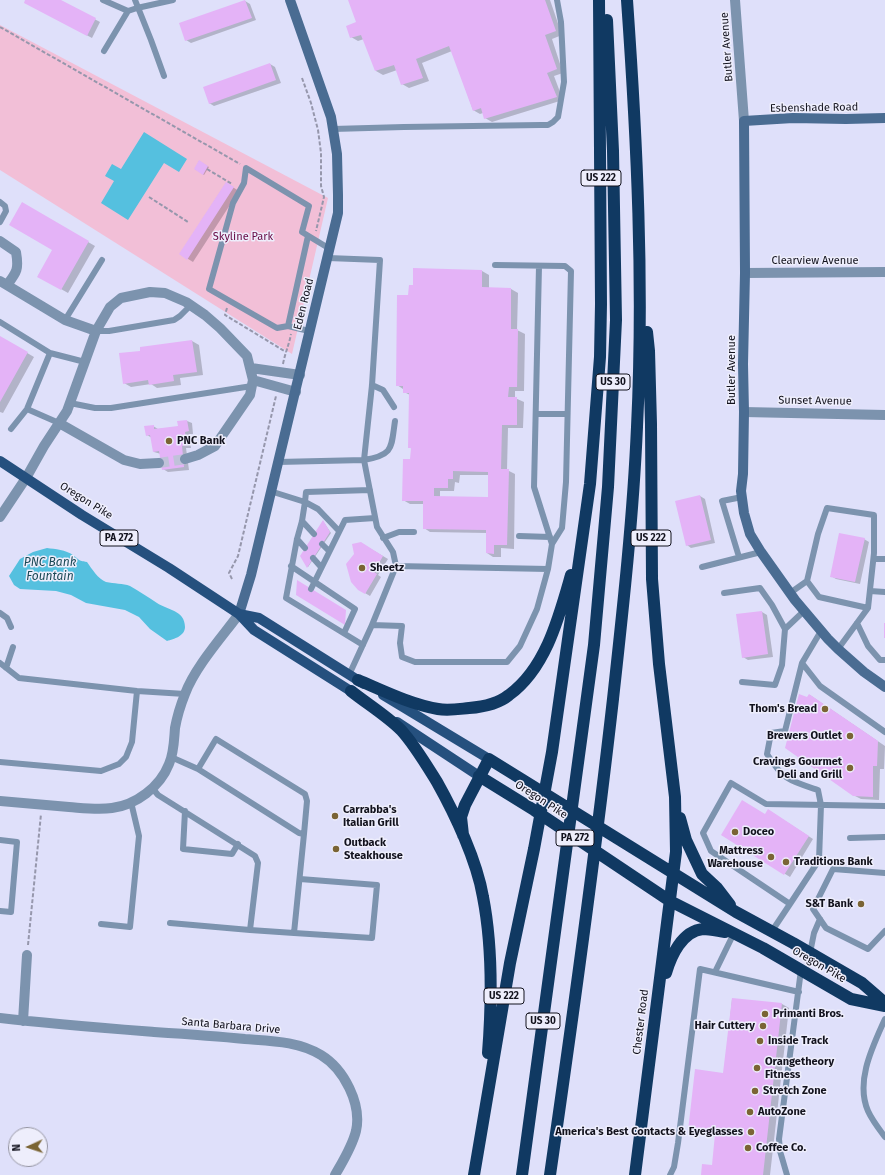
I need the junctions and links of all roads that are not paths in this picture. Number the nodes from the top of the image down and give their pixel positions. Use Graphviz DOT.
graph roads {
  1 [pos="103,0"];
  2 [pos="135,0"];
  3 [pos="173,0"];
  4 [pos="290,0"];
  5 [pos="557,0"];
  6 [pos="599,0"];
  7 [pos="606,0"];
  8 [pos="627,0"];
  9 [pos="735,0"];
  10 [pos="137,8"];
  11 [pos="128,11"];
  12 [pos="104,51"];
  13 [pos="164,76"];
  14 [pos="885,118"];
  15 [pos="744,121"];
  16 [pos="333,129"];
  17 [pos="0,202"];
  18 [pos="0,222"];
  19 [pos="308,236"];
  20 [pos="0,241"];
  21 [pos="329,254"];
  22 [pos="102,260"];
  23 [pos="495,265"];
  24 [pos="539,266"];
  25 [pos="885,272"];
  26 [pos="745,273"];
  27 [pos="641,278"];
  28 [pos="4,283"];
  29 [pos="191,305"];
  30 [pos="65,320"];
  31 [pos="0,322"];
  32 [pos="288,326"];
  33 [pos="96,331"];
  34 [pos="310,331"];
  35 [pos="50,353"];
  36 [pos="85,362"];
  37 [pos="251,368"];
  38 [pos="300,375"];
  39 [pos="253,383"];
  40 [pos="372,385"];
  41 [pos="296,392"];
  42 [pos="70,402"];
  43 [pos="394,407"];
  44 [pos="27,409"];
  45 [pos="744,412"];
  46 [pos="536,414"];
  47 [pos="567,414"];
  48 [pos="885,415"];
  49 [pos="395,421"];
  50 [pos="59,423"];
  51 [pos="11,429"];
  52 [pos="186,459"];
  53 [pos="364,460"];
  54 [pos="0,461"];
  55 [pos="278,462"];
  56 [pos="159,463"];
  57 [pos="26,478"];
  58 [pos="590,484"];
  59 [pos="370,490"];
  60 [pos="270,491"];
  61 [pos="742,497"];
  62 [pos="305,502"];
  63 [pos="0,517"];
  64 [pos="375,518"];
  65 [pos="302,521"];
  66 [pos="339,531"];
  67 [pos="414,532"];
  68 [pos="314,534"];
  69 [pos="519,536"];
  70 [pos="383,538"];
  71 [pos="550,538"];
  72 [pos="297,539"];
  73 [pos="322,544"];
  74 [pos="552,544"];
  75 [pos="305,548"];
  76 [pos="329,551"];
  77 [pos="761,552"];
  78 [pos="739,557"];
  79 [pos="313,558"];
  80 [pos="874,559"];
  81 [pos="885,559"];
  82 [pos="291,566"];
  83 [pos="396,566"];
  84 [pos="321,567"];
  85 [pos="702,567"];
  86 [pos="548,569"];
  87 [pos="314,581"];
  88 [pos="807,582"];
  89 [pos="311,589"];
  90 [pos="328,590"];
  91 [pos="870,591"];
  92 [pos="885,592"];
  93 [pos="724,593"];
  94 [pos="790,593"];
  95 [pos="325,597"];
  96 [pos="305,601"];
  97 [pos="302,608"];
  98 [pos="868,608"];
  99 [pos="319,609"];
  100 [pos="804,611"];
  101 [pos="0,613"];
  102 [pos="239,614"];
  103 [pos="316,616"];
  104 [pos="335,618"];
  105 [pos="857,623"];
  106 [pos="331,625"];
  107 [pos="372,625"];
  108 [pos="11,627"];
  109 [pos="785,629"];
  110 [pos="821,631"];
  111 [pos="344,633"];
  112 [pos="363,645"];
  113 [pos="13,647"];
  114 [pos="838,649"];
  115 [pos="885,660"];
  116 [pos="0,663"];
  117 [pos="802,663"];
  118 [pos="6,668"];
  119 [pos="354,677"];
  120 [pos="742,682"];
  121 [pos="885,687"];
  122 [pos="137,691"];
  123 [pos="351,691"];
  124 [pos="185,694"];
  125 [pos="885,732"];
  126 [pos="171,757"];
  127 [pos="489,759"];
  128 [pos="0,762"];
  129 [pos="198,769"];
  130 [pos="479,776"];
  131 [pos="153,789"];
  132 [pos="676,797"];
  133 [pos="0,801"];
  134 [pos="131,802"];
  135 [pos="821,805"];
  136 [pos="885,806"];
  137 [pos="185,811"];
  138 [pos="304,834"];
  139 [pos="463,835"];
  140 [pos="850,838"];
  141 [pos="885,838"];
  142 [pos="0,840"];
  143 [pos="238,844"];
  144 [pos="674,873"];
  145 [pos="885,873"];
  146 [pos="300,879"];
  147 [pos="670,901"];
  148 [pos="790,904"];
  149 [pos="0,911"];
  150 [pos="736,912"];
  151 [pos="820,920"];
  152 [pos="170,923"];
  153 [pos="101,924"];
  154 [pos="250,930"];
  155 [pos="772,931"];
  156 [pos="885,931"];
  157 [pos="294,933"];
  158 [pos="734,933"];
  159 [pos="810,953"];
  160 [pos="27,955"];
  161 [pos="801,970"];
  162 [pos="715,972"];
  163 [pos="799,992"];
  164 [pos="885,1003"];
  165 [pos="885,1006"];
  166 [pos="0,1018"];
  167 [pos="654,1019"];
  168 [pos="885,1019"];
  169 [pos="23,1021"];
  170 [pos="885,1137"];
  171 [pos="479,1144"];
  172 [pos="335,1175"];
  173 [pos="474,1175"];
  174 [pos="522,1175"];
  175 [pos="550,1175"];
  176 [pos="635,1175"];
  177 [pos="670,1175"];
  178 [pos="787,1175"];
  1 -- 11 [label="lane"];
  2 -- 10 [label="lane"];
  3 -- 10 [label="lane"];
  4 -- 16 [label="street, Eden Road"];
  5 -- 16 [label="lane"];
  6 -- 58 [label="highway, US 222"];
  7 -- 174 [label="highway, US 30"];
  8 -- 27 [label="highway, US 30"];
  9 -- 15 [label="street, Butler Avenue"];
  10 -- 11 [label="lane"];
  10 -- 13 [label="lane"];
  11 -- 12 [label="lane"];
  14 -- 15 [label="street, Esbenshade Road"];
  15 -- 26 [label="street, Butler Avenue"];
  16 -- 21 [label="street, Eden Road"];
  17 -- 18 [label="lane"];
  19 -- 21 [label="lane"];
  19 -- 32 [label="lane"];
  19 -- 32 [label="lane"];
  20 -- 28 [label="street"];
  21 -- 34 [label="street, Eden Road"];
  21 -- 40 [label="lane"];
  22 -- 30 [label="lane"];
  23 -- 24 [label="lane"];
  24 -- 46 [label="lane"];
  24 -- 47 [label="lane"];
  25 -- 26 [label="street, Clearview Avenue"];
  26 -- 45 [label="street, Butler Avenue"];
  27 -- 132 [label="highway, US 222"];
  27 -- 175 [label="highway, US 30"];
  28 -- 30 [label="street"];
  29 -- 33 [label="lane"];
  29 -- 33 [label="street"];
  29 -- 37 [label="street"];
  30 -- 33 [label="street"];
  31 -- 35 [label="lane"];
  32 -- 34 [label="lane"];
  33 -- 36 [label="street"];
  34 -- 38 [label="street, Eden Road"];
  35 -- 36 [label="lane"];
  35 -- 44 [label="lane"];
  36 -- 42 [label="street"];
  37 -- 38 [label="street"];
  37 -- 39 [label="street"];
  38 -- 41 [label="street, Eden Road"];
  39 -- 41 [label="street"];
  39 -- 42 [label="lane"];
  39 -- 52 [label="street"];
  40 -- 43 [label="lane"];
  40 -- 53 [label="lane"];
  41 -- 55 [label="street, Eden Road"];
  42 -- 50 [label="street"];
  44 -- 50 [label="lane"];
  44 -- 51 [label="lane"];
  45 -- 48 [label="street, Sunset Avenue"];
  45 -- 61 [label="street, Butler Avenue"];
  46 -- 47 [label="lane"];
  46 -- 71 [label="lane"];
  47 -- 74 [label="lane"];
  49 -- 53 [label="lane"];
  50 -- 56 [label="street"];
  50 -- 57 [label="street"];
  53 -- 55 [label="lane"];
  53 -- 59 [label="lane"];
  54 -- 57 [label="main road, Oregon Pike / PA 272"];
  55 -- 60 [label="street, Eden Road"];
  57 -- 63 [label="street"];
  57 -- 102 [label="main road, Oregon Pike / PA 272"];
  58 -- 119 [label="highway"];
  58 -- 171 [label="highway, US 222"];
  59 -- 62 [label="lane"];
  59 -- 64 [label="lane"];
  60 -- 62 [label="lane"];
  60 -- 102 [label="street, Eden Road"];
  61 -- 77 [label="street, Butler Avenue"];
  61 -- 78 [label="lane"];
  62 -- 65 [label="lane"];
  62 -- 66 [label="lane"];
  64 -- 66 [label="lane"];
  64 -- 70 [label="lane"];
  65 -- 68 [label="lane"];
  65 -- 72 [label="lane"];
  66 -- 76 [label="lane"];
  67 -- 70 [label="lane"];
  69 -- 71 [label="lane"];
  70 -- 83 [label="lane"];
  71 -- 74 [label="lane"];
  72 -- 75 [label="lane"];
  72 -- 82 [label="lane"];
  73 -- 76 [label="lane"];
  74 -- 86 [label="lane"];
  76 -- 84 [label="lane"];
  77 -- 78 [label="lane"];
  77 -- 94 [label="street, Butler Avenue"];
  78 -- 85 [label="lane"];
  79 -- 84 [label="lane"];
  80 -- 81 [label="lane"];
  80 -- 88 [label="lane"];
  80 -- 91 [label="lane"];
  82 -- 87 [label="lane"];
  82 -- 97 [label="lane"];
  83 -- 86 [label="lane"];
  83 -- 107 [label="lane"];
  84 -- 87 [label="lane"];
  86 -- 107 [label="lane"];
  87 -- 89 [label="lane"];
  87 -- 90 [label="lane"];
  88 -- 94 [label="lane"];
  88 -- 98 [label="lane"];
  90 -- 95 [label="lane"];
  90 -- 111 [label="lane"];
  91 -- 92 [label="lane"];
  91 -- 98 [label="lane"];
  93 -- 109 [label="lane"];
  94 -- 100 [label="street, Butler Avenue"];
  96 -- 97 [label="lane"];
  97 -- 103 [label="lane"];
  98 -- 105 [label="lane"];
  99 -- 103 [label="lane"];
  100 -- 109 [label="lane"];
  100 -- 110 [label="street, Butler Avenue"];
  101 -- 108 [label="lane"];
  102 -- 119 [label="main road, Oregon Pike / PA 272"];
  102 -- 123 [label="main road, Oregon Pike / PA 272"];
  102 -- 124 [label="street"];
  103 -- 106 [label="lane"];
  104 -- 106 [label="lane"];
  105 -- 114 [label="lane"];
  105 -- 115 [label="lane"];
  106 -- 111 [label="lane"];
  107 -- 112 [label="lane"];
  109 -- 120 [label="lane"];
  110 -- 114 [label="street, Butler Avenue"];
  110 -- 117 [label="lane"];
  111 -- 112 [label="lane"];
  112 -- 119 [label="lane"];
  113 -- 118 [label="lane"];
  114 -- 121 [label="street, Butler Avenue"];
  116 -- 118 [label="lane"];
  117 -- 125 [label="lane"];
  117 -- 135 [label="lane"];
  118 -- 122 [label="lane"];
  119 -- 127 [label="main road, Oregon Pike / PA 272"];
  122 -- 124 [label="lane"];
  122 -- 128 [label="lane"];
  123 -- 130 [label="main road, Oregon Pike / PA 272"];
  123 -- 139 [label="highway"];
  124 -- 126 [label="street"];
  126 -- 129 [label="lane"];
  126 -- 131 [label="street"];
  127 -- 130 [label="highway"];
  127 -- 144 [label="highway, Oregon Pike / PA 272"];
  129 -- 138 [label="lane"];
  129 -- 138 [label="lane"];
  130 -- 139 [label="highway"];
  130 -- 147 [label="highway, Oregon Pike / PA 272"];
  131 -- 134 [label="street"];
  131 -- 137 [label="lane"];
  132 -- 144 [label="highway, Chester Road"];
  132 -- 150 [label="highway, US 222"];
  133 -- 134 [label="street"];
  134 -- 153 [label="lane"];
  135 -- 136 [label="lane"];
  135 -- 148 [label="lane"];
  135 -- 148 [label="lane"];
  137 -- 143 [label="lane"];
  137 -- 143 [label="lane"];
  138 -- 146 [label="lane"];
  139 -- 171 [label="highway"];
  140 -- 141 [label="lane"];
  142 -- 149 [label="lane"];
  143 -- 154 [label="lane"];
  144 -- 147 [label="highway, Chester Road"];
  144 -- 150 [label="highway, Oregon Pike / PA 272"];
  145 -- 151 [label="lane"];
  146 -- 157 [label="lane"];
  146 -- 157 [label="lane"];
  147 -- 158 [label="highway, Oregon Pike / PA 272"];
  147 -- 167 [label="highway, Chester Road"];
  148 -- 155 [label="lane"];
  150 -- 155 [label="highway, Oregon Pike / US 222"];
  151 -- 156 [label="lane"];
  151 -- 159 [label="lane"];
  152 -- 154 [label="lane"];
  154 -- 157 [label="lane"];
  155 -- 159 [label="highway, Oregon Pike / US 222"];
  158 -- 161 [label="highway, Oregon Pike"];
  158 -- 162 [label="lane"];
  158 -- 167 [label="highway"];
  159 -- 164 [label="highway, Oregon Pike / US 222"];
  160 -- 169 [label="street"];
  161 -- 163 [label="lane"];
  161 -- 165 [label="highway, Oregon Pike"];
  162 -- 163 [label="lane"];
  162 -- 177 [label="lane"];
  163 -- 178 [label="lane"];
  166 -- 169 [label="street, Santa Barbara Drive"];
  167 -- 176 [label="highway, Chester Road"];
  168 -- 170 [label="lane"];
  169 -- 172 [label="street, Santa Barbara Drive"];
  171 -- 173 [label="highway, US 222"];
}
